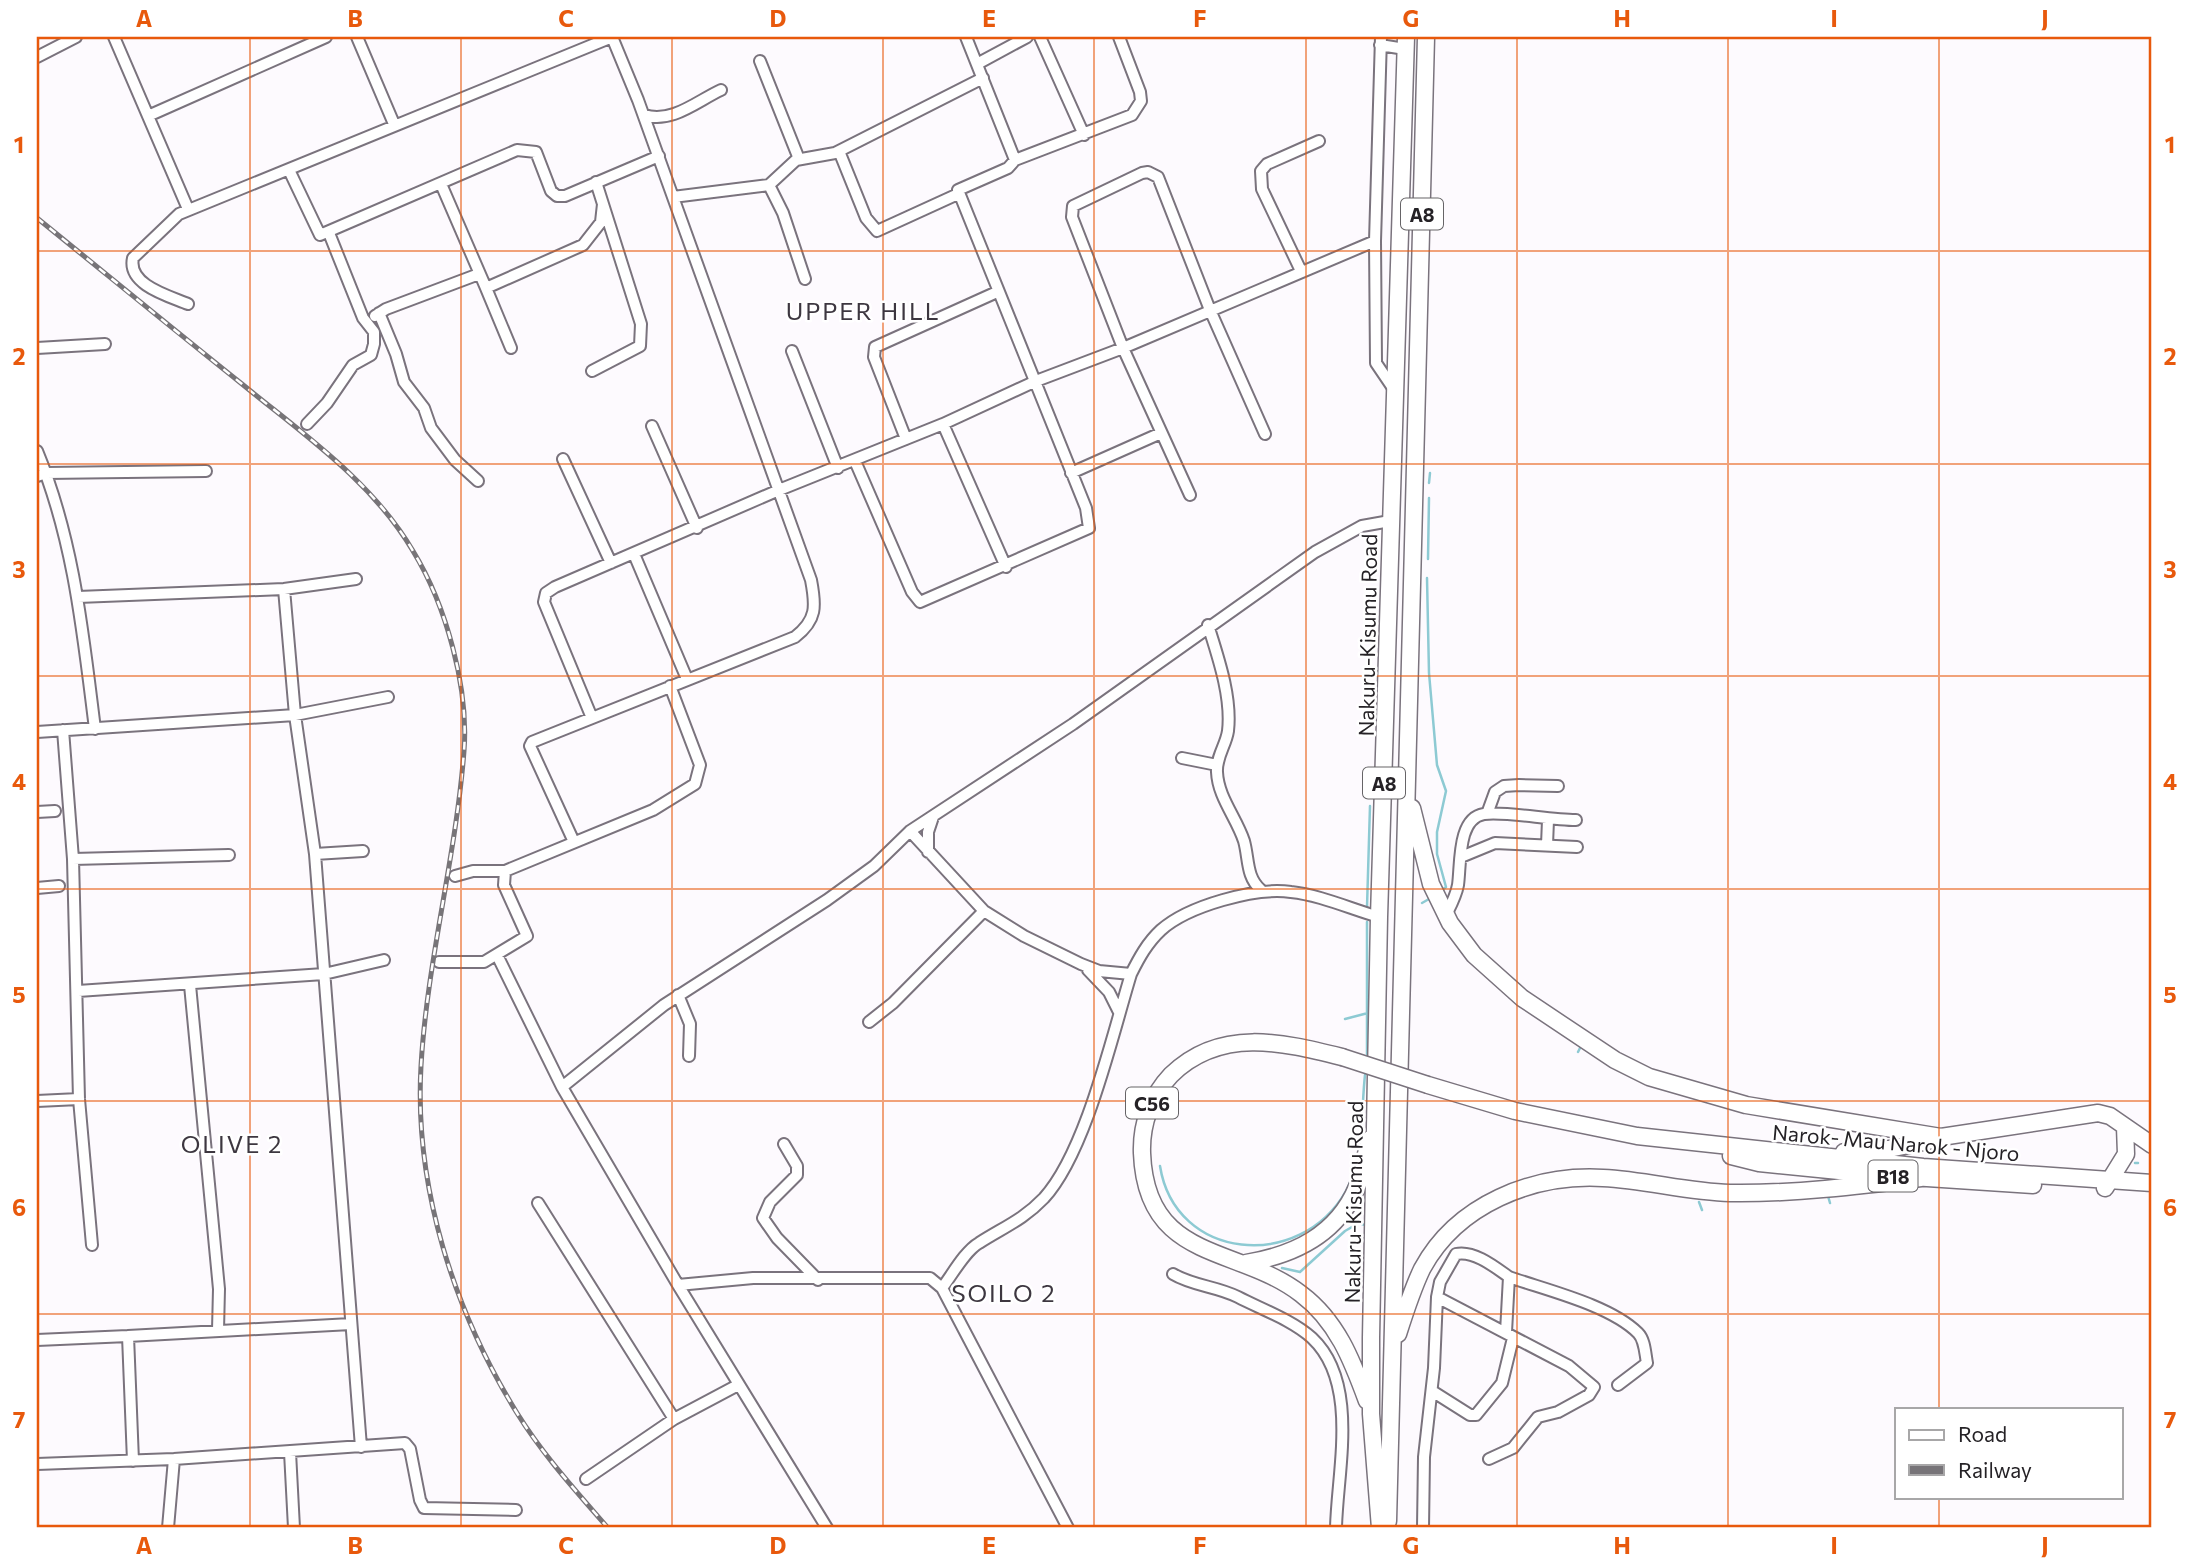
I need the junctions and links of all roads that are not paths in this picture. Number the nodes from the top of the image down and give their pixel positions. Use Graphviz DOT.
graph roads {
  1 [pos="76,37"];
  2 [pos="114,37"];
  3 [pos="326,37"];
  4 [pos="358,37"];
  5 [pos="612,37"];
  6 [pos="966,37"];
  7 [pos="1027,37"];
  8 [pos="1119,37"];
  9 [pos="1426,37"];
  10 [pos="1045,38"];
  11 [pos="1381,41"];
  12 [pos="1405,43"];
  13 [pos="37,57"];
  14 [pos="760,61"];
  15 [pos="976,64"];
  16 [pos="983,78"];
  17 [pos="721,90"];
  18 [pos="644,115"];
  19 [pos="148,116"];
  20 [pos="394,124"];
  21 [pos="1084,135"];
  22 [pos="1319,141"];
  23 [pos="839,151"];
  24 [pos="659,156"];
  25 [pos="799,159"];
  26 [pos="1015,160"];
  27 [pos="289,170"];
  28 [pos="596,183"];
  29 [pos="441,184"];
  30 [pos="769,185"];
  31 [pos="958,194"];
  32 [pos="674,197"];
  33 [pos="603,204"];
  34 [pos="188,209"];
  35 [pos="328,233"];
  36 [pos="1375,241"];
  37 [pos="1301,271"];
  38 [pos="479,274"];
  39 [pos="805,279"];
  40 [pos="486,288"];
  41 [pos="998,292"];
  42 [pos="188,304"];
  43 [pos="1210,310"];
  44 [pos="379,313"];
  45 [pos="370,325"];
  46 [pos="105,344"];
  47 [pos="37,348"];
  48 [pos="511,348"];
  49 [pos="1123,348"];
  50 [pos="792,351"];
  51 [pos="592,371"];
  52 [pos="1035,381"];
  53 [pos="1395,391"];
  54 [pos="307,424"];
  55 [pos="943,424"];
  56 [pos="652,426"];
  57 [pos="1161,433"];
  58 [pos="1265,434"];
  59 [pos="906,439"];
  60 [pos="37,451"];
  61 [pos="563,459"];
  62 [pos="855,461"];
  63 [pos="838,468"];
  64 [pos="206,471"];
  65 [pos="1071,473"];
  66 [pos="41,474"];
  67 [pos="478,481"];
  68 [pos="779,490"];
  69 [pos="1190,495"];
  70 [pos="1390,521"];
  71 [pos="697,528"];
  72 [pos="634,554"];
  73 [pos="611,563"];
  74 [pos="1006,566"];
  75 [pos="355,579"];
  76 [pos="284,589"];
  77 [pos="78,597"];
  78 [pos="1209,625"];
  79 [pos="687,679"];
  80 [pos="670,686"];
  81 [pos="388,698"];
  82 [pos="295,715"];
  83 [pos="592,718"];
  84 [pos="95,729"];
  85 [pos="63,730"];
  86 [pos="37,732"];
  87 [pos="1182,758"];
  88 [pos="1217,765"];
  89 [pos="1407,771"];
  90 [pos="1558,786"];
  91 [pos="55,811"];
  92 [pos="37,812"];
  93 [pos="1487,814"];
  94 [pos="934,816"];
  95 [pos="1548,820"];
  96 [pos="1576,820"];
  97 [pos="910,831"];
  98 [pos="573,842"];
  99 [pos="1547,845"];
  100 [pos="1577,847"];
  101 [pos="363,851"];
  102 [pos="928,852"];
  103 [pos="315,854"];
  104 [pos="229,855"];
  105 [pos="1461,857"];
  106 [pos="73,859"];
  107 [pos="505,871"];
  108 [pos="455,876"];
  109 [pos="58,886"];
  110 [pos="37,888"];
  111 [pos="1261,890"];
  112 [pos="984,911"];
  113 [pos="1446,915"];
  114 [pos="1379,917"];
  115 [pos="497,955"];
  116 [pos="384,960"];
  117 [pos="439,962"];
  118 [pos="1081,964"];
  119 [pos="324,974"];
  120 [pos="1131,974"];
  121 [pos="190,985"];
  122 [pos="79,991"];
  123 [pos="678,995"];
  124 [pos="1119,1012"];
  125 [pos="869,1022"];
  126 [pos="689,1056"];
  127 [pos="1342,1058"];
  128 [pos="562,1087"];
  129 [pos="79,1098"];
  130 [pos="37,1101"];
  131 [pos="1375,1125"];
  132 [pos="2125,1127"];
  133 [pos="1637,1136"];
  134 [pos="1941,1137"];
  135 [pos="784,1144"];
  136 [pos="2152,1146"];
  137 [pos="1800,1156"];
  138 [pos="1921,1178"];
  139 [pos="2152,1183"];
  140 [pos="2107,1185"];
  141 [pos="2152,1193"];
  142 [pos="538,1202"];
  143 [pos="92,1245"];
  144 [pos="1243,1263"];
  145 [pos="1173,1274"];
  146 [pos="1509,1277"];
  147 [pos="818,1280"];
  148 [pos="678,1285"];
  149 [pos="942,1288"];
  150 [pos="1437,1297"];
  151 [pos="351,1324"];
  152 [pos="218,1330"];
  153 [pos="1509,1335"];
  154 [pos="128,1336"];
  155 [pos="37,1340"];
  156 [pos="1392,1352"];
  157 [pos="738,1385"];
  158 [pos="1618,1385"];
  159 [pos="1432,1391"];
  160 [pos="1371,1413"];
  161 [pos="674,1419"];
  162 [pos="361,1447"];
  163 [pos="290,1452"];
  164 [pos="174,1459"];
  165 [pos="1489,1459"];
  166 [pos="133,1461"];
  167 [pos="37,1464"];
  168 [pos="586,1479"];
  169 [pos="516,1510"];
  170 [pos="168,1528"];
  171 [pos="294,1528"];
  172 [pos="827,1528"];
  173 [pos="1068,1528"];
  174 [pos="1336,1528"];
  175 [pos="1380,1528"];
  176 [pos="1388,1528"];
  177 [pos="1423,1528"];
  1 -- 13 [label="street"];
  2 -- 19 [label="street"];
  3 -- 19 [label="street"];
  4 -- 20 [label="street"];
  5 -- 18 [label="street"];
  5 -- 20 [label="street"];
  6 -- 15 [label="street"];
  7 -- 15 [label="street"];
  8 -- 21 [label="street"];
  9 -- 89 [label="highway, Nakuru-Kisumu Road / A8"];
  10 -- 21 [label="street"];
  11 -- 12 [label="street"];
  11 -- 36 [label="street"];
  12 -- 53 [label="highway, Nakuru-Kisumu Road / A8"];
  14 -- 25 [label="street"];
  15 -- 16 [label="street"];
  16 -- 23 [label="street"];
  16 -- 26 [label="street"];
  17 -- 18 [label="street"];
  18 -- 24 [label="street"];
  19 -- 34 [label="street"];
  20 -- 27 [label="street"];
  21 -- 26 [label="street"];
  22 -- 37 [label="street"];
  23 -- 25 [label="street"];
  23 -- 31 [label="street"];
  24 -- 28 [label="street"];
  24 -- 32 [label="street"];
  25 -- 30 [label="street"];
  26 -- 31 [label="street"];
  27 -- 34 [label="street"];
  27 -- 35 [label="street"];
  28 -- 29 [label="street"];
  28 -- 33 [label="street"];
  29 -- 35 [label="street"];
  29 -- 38 [label="street"];
  30 -- 32 [label="street"];
  30 -- 39 [label="street"];
  31 -- 41 [label="street"];
  32 -- 68 [label="street"];
  33 -- 40 [label="street"];
  33 -- 51 [label="street"];
  34 -- 42 [label="street"];
  35 -- 45 [label="street"];
  36 -- 37 [label="street"];
  36 -- 53 [label="street"];
  37 -- 43 [label="street"];
  38 -- 40 [label="street"];
  38 -- 44 [label="street"];
  40 -- 48 [label="street"];
  41 -- 52 [label="street"];
  41 -- 59 [label="street"];
  43 -- 49 [label="street"];
  43 -- 49 [label="street"];
  43 -- 58 [label="street"];
  44 -- 45 [label="street"];
  44 -- 67 [label="street"];
  45 -- 54 [label="street"];
  46 -- 47 [label="street"];
  49 -- 52 [label="street"];
  49 -- 57 [label="street"];
  50 -- 63 [label="street"];
  52 -- 55 [label="street"];
  52 -- 65 [label="street"];
  53 -- 70 [label="highway, Nakuru-Kisumu Road / A8"];
  55 -- 59 [label="street"];
  55 -- 74 [label="street"];
  56 -- 71 [label="street"];
  57 -- 65 [label="street"];
  57 -- 69 [label="street"];
  59 -- 62 [label="street"];
  60 -- 66 [label="street"];
  61 -- 73 [label="street"];
  62 -- 63 [label="street"];
  62 -- 74 [label="street"];
  63 -- 68 [label="street"];
  64 -- 66 [label="street"];
  65 -- 74 [label="street"];
  66 -- 77 [label="street"];
  68 -- 71 [label="street"];
  68 -- 79 [label="street"];
  70 -- 78 [label="street"];
  70 -- 114 [label="highway, Nakuru-Kisumu Road / A8"];
  71 -- 72 [label="street"];
  72 -- 73 [label="street"];
  72 -- 79 [label="street"];
  73 -- 83 [label="street"];
  75 -- 76 [label="street"];
  76 -- 77 [label="street"];
  76 -- 82 [label="street"];
  77 -- 84 [label="street"];
  78 -- 88 [label="street"];
  78 -- 94 [label="street"];
  79 -- 80 [label="street"];
  80 -- 83 [label="street"];
  80 -- 98 [label="street"];
  81 -- 82 [label="street"];
  82 -- 84 [label="street"];
  82 -- 103 [label="street"];
  83 -- 98 [label="street"];
  84 -- 85 [label="street"];
  85 -- 86 [label="street"];
  85 -- 106 [label="street"];
  87 -- 88 [label="street"];
  88 -- 111 [label="street"];
  89 -- 113 [label="highway"];
  89 -- 156 [label="highway, Nakuru-Kisumu Road / A8"];
  90 -- 93 [label="street"];
  91 -- 92 [label="street"];
  93 -- 95 [label="street"];
  93 -- 105 [label="street"];
  94 -- 97 [label="street"];
  94 -- 102 [label="street"];
  95 -- 96 [label="street"];
  95 -- 99 [label="street"];
  97 -- 102 [label="street"];
  97 -- 123 [label="street"];
  98 -- 107 [label="street"];
  99 -- 100 [label="street"];
  99 -- 105 [label="street"];
  101 -- 103 [label="street"];
  102 -- 112 [label="street"];
  103 -- 119 [label="street"];
  104 -- 106 [label="street"];
  105 -- 113 [label="street"];
  106 -- 122 [label="street"];
  107 -- 108 [label="street"];
  107 -- 115 [label="street"];
  109 -- 110 [label="street"];
  111 -- 114 [label="street"];
  111 -- 120 [label="street"];
  112 -- 118 [label="street"];
  112 -- 125 [label="street"];
  113 -- 134 [label="highway"];
  114 -- 131 [label="highway, Nakuru-Kisumu Road / A8"];
  115 -- 117 [label="street"];
  115 -- 128 [label="street"];
  116 -- 119 [label="street"];
  118 -- 120 [label="street"];
  118 -- 124 [label="street"];
  119 -- 121 [label="street"];
  119 -- 151 [label="street"];
  120 -- 124 [label="street"];
  121 -- 122 [label="street"];
  121 -- 152 [label="street"];
  122 -- 129 [label="street"];
  123 -- 126 [label="street"];
  123 -- 128 [label="street"];
  124 -- 149 [label="street"];
  127 -- 133 [label="highway, Narok- Mau Narok - Njoro / B18, bridge"];
  127 -- 144 [label="highway, C56"];
  128 -- 148 [label="street"];
  129 -- 130 [label="street"];
  129 -- 143 [label="street"];
  131 -- 144 [label="highway"];
  131 -- 160 [label="highway, Nakuru-Kisumu Road / A8"];
  132 -- 134 [label="highway"];
  132 -- 136 [label="highway"];
  132 -- 140 [label="highway"];
  133 -- 137 [label="highway, Narok- Mau Narok - Njoro / B18"];
  133 -- 138 [label="highway, Narok- Mau Narok - Njoro / B18"];
  134 -- 137 [label="highway"];
  135 -- 147 [label="street"];
  137 -- 140 [label="highway, Narok- Mau Narok - Njoro / B18"];
  138 -- 140 [label="highway, Narok- Mau Narok - Njoro / B18"];
  138 -- 156 [label="highway"];
  139 -- 140 [label="highway, Narok- Mau Narok - Njoro / B18"];
  140 -- 141 [label="highway, Narok- Mau Narok - Njoro / B18"];
  142 -- 161 [label="street"];
  144 -- 160 [label="highway"];
  145 -- 174 [label="street"];
  146 -- 150 [label="street"];
  146 -- 153 [label="street"];
  146 -- 158 [label="street"];
  147 -- 148 [label="street"];
  147 -- 149 [label="street"];
  148 -- 157 [label="street"];
  149 -- 173 [label="street"];
  150 -- 153 [label="street"];
  150 -- 159 [label="street"];
  151 -- 152 [label="street"];
  151 -- 162 [label="street"];
  152 -- 154 [label="street"];
  153 -- 159 [label="street"];
  153 -- 165 [label="street"];
  154 -- 155 [label="street"];
  154 -- 166 [label="street"];
  156 -- 176 [label="highway, Nakuru-Kisumu Road / A8"];
  157 -- 161 [label="street"];
  157 -- 172 [label="street"];
  159 -- 177 [label="street"];
  160 -- 175 [label="highway, Nakuru-Kisumu Road / A8"];
  161 -- 168 [label="street"];
  162 -- 163 [label="street"];
  162 -- 169 [label="street"];
  163 -- 164 [label="street"];
  163 -- 171 [label="street"];
  164 -- 166 [label="street"];
  164 -- 170 [label="street"];
  166 -- 167 [label="street"];
}
